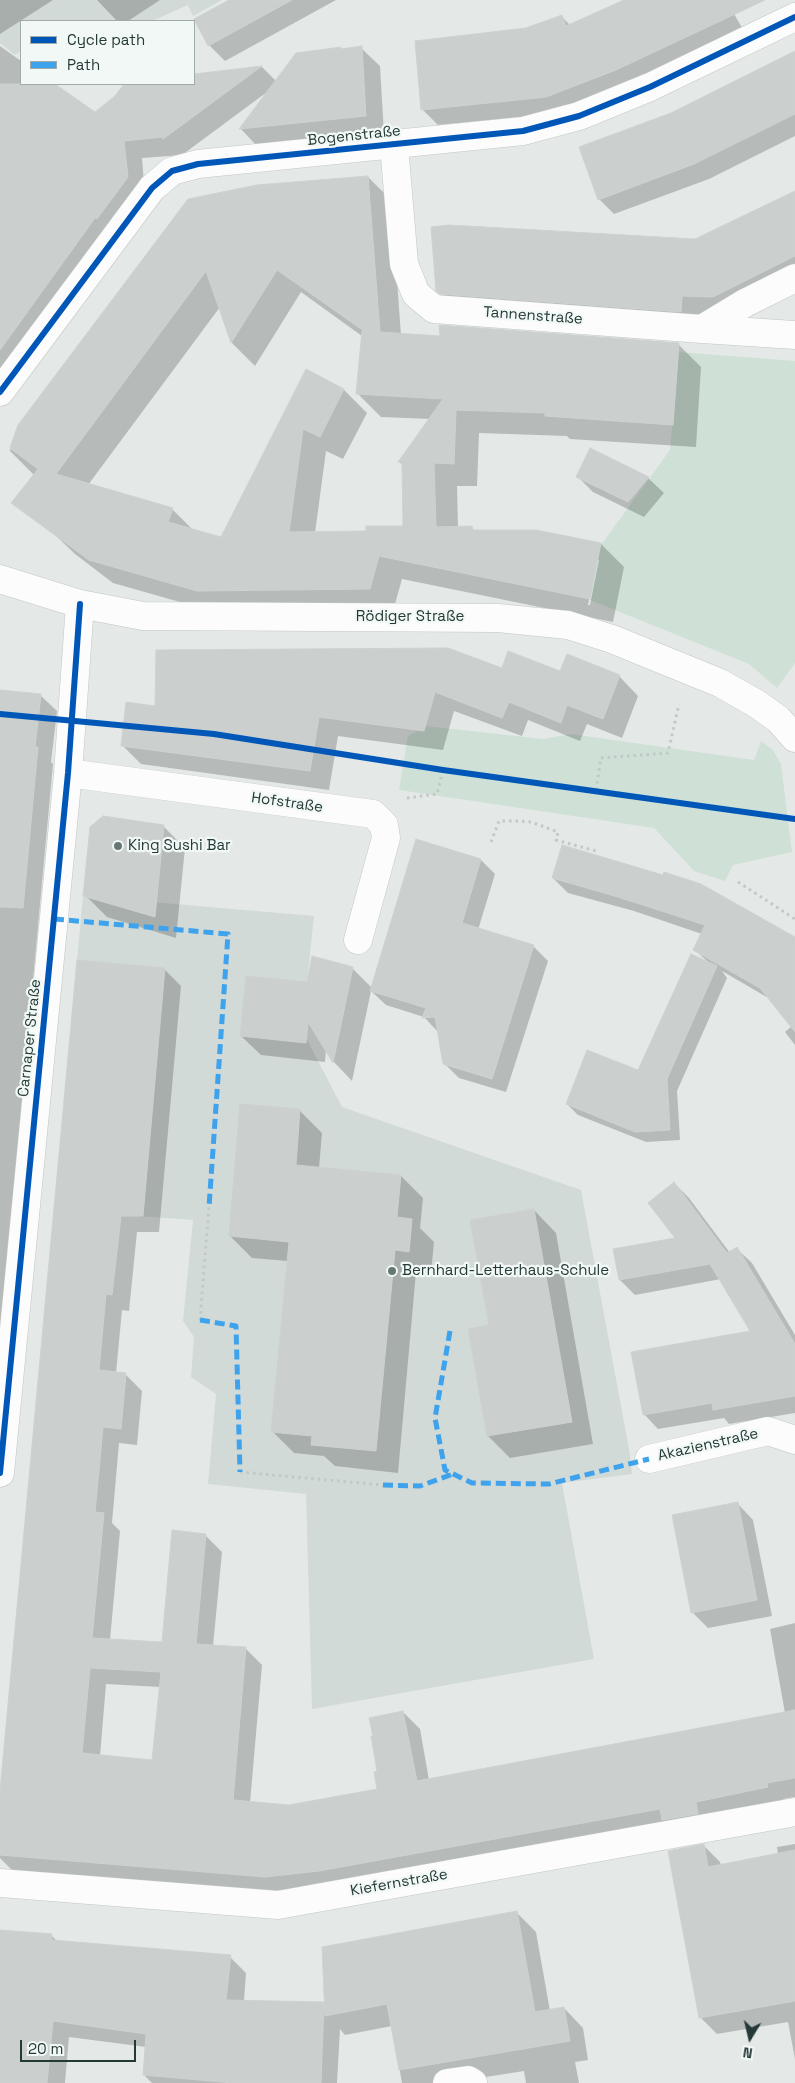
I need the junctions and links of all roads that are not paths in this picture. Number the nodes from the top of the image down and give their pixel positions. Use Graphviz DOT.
graph roads {
  1 [pos="795,17"];
  2 [pos="394,145"];
  3 [pos="795,278"];
  4 [pos="702,329"];
  5 [pos="795,335"];
  6 [pos="0,392"];
  7 [pos="0,579"];
  8 [pos="80,604"];
  9 [pos="795,738"];
  10 [pos="68,774"];
  11 [pos="358,940"];
  12 [pos="7,1327"];
  13 [pos="795,1440"];
  14 [pos="649,1459"];
  15 [pos="0,1473"];
  16 [pos="795,1812"];
  17 [pos="0,1883"];
  18 [pos="447,2083"];
  19 [pos="474,2083"];
  1 -- 2 [label="street, Bogenstraße"];
  2 -- 4 [label="street, Tannenstraße"];
  2 -- 6 [label="street, Bogenstraße"];
  3 -- 4 [label="street"];
  4 -- 5 [label="street, Tannenstraße"];
  7 -- 8 [label="street, Rödiger Straße"];
  8 -- 9 [label="street, Rödiger Straße"];
  8 -- 10 [label="street, Carnaper Straße"];
  10 -- 11 [label="street, Hofstraße"];
  10 -- 12 [label="street, Carnaper Straße"];
  12 -- 15 [label="street, Carnaper Straße"];
  13 -- 14 [label="street, Akazienstraße"];
  16 -- 17 [label="street, Kiefernstraße"];
  18 -- 19 [label="street"];
}
